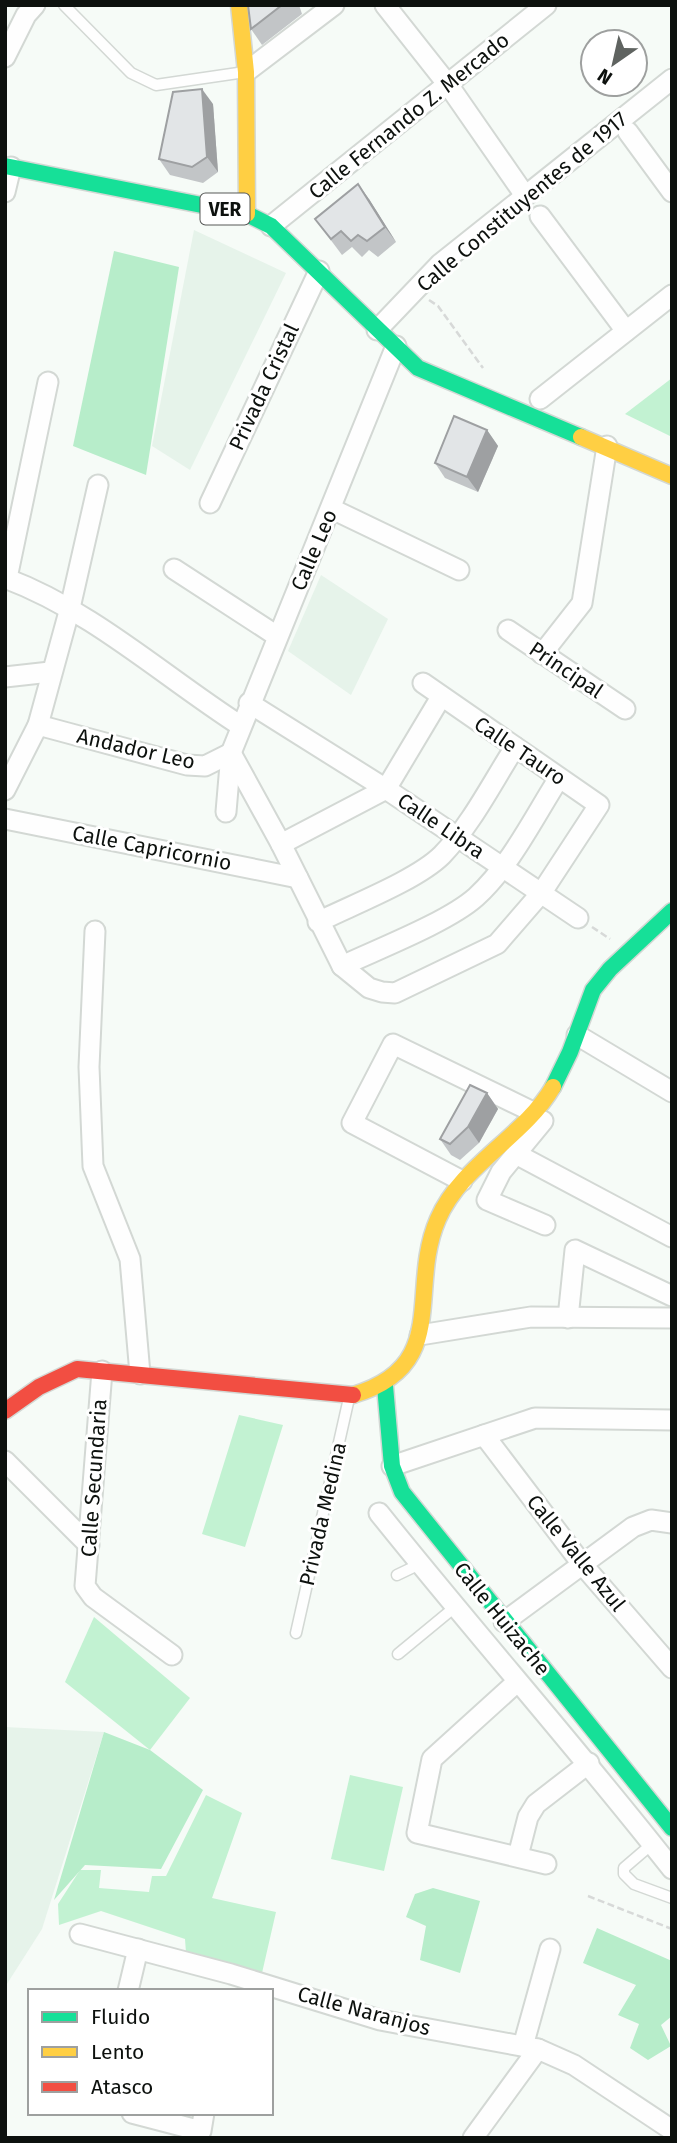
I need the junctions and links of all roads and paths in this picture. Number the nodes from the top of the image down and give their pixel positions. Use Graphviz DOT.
graph roads {
  1 [pos="35,5"];
  2 [pos="64,5"];
  3 [pos="239,5"];
  4 [pos="334,5"];
  5 [pos="385,5"];
  6 [pos="546,5"];
  7 [pos="5,57"];
  8 [pos="246,72"];
  9 [pos="672,79"];
  10 [pos="449,86"];
  11 [pos="628,132"];
  12 [pos="8,166"];
  13 [pos="5,192"];
  14 [pos="672,192"];
  15 [pos="524,194"];
  16 [pos="247,214"];
  17 [pos="540,216"];
  18 [pos="271,226"];
  19 [pos="319,271"];
  20 [pos="413,291"];
  21 [pos="672,295"];
  22 [pos="377,330"];
  23 [pos="626,331"];
  24 [pos="397,346"];
  25 [pos="48,382"];
  26 [pos="493,382"];
  27 [pos="540,399"];
  28 [pos="607,446"];
  29 [pos="672,476"];
  30 [pos="98,485"];
  31 [pos="210,503"];
  32 [pos="338,512"];
  33 [pos="174,569"];
  34 [pos="459,570"];
  35 [pos="6,578"];
  36 [pos="70,608"];
  37 [pos="508,630"];
  38 [pos="277,636"];
  39 [pos="542,654"];
  40 [pos="50,672"];
  41 [pos="5,677"];
  42 [pos="423,683"];
  43 [pos="442,697"];
  44 [pos="249,703"];
  45 [pos="625,709"];
  46 [pos="38,725"];
  47 [pos="241,726"];
  48 [pos="515,747"];
  49 [pos="230,753"];
  50 [pos="559,778"];
  51 [pos="386,789"];
  52 [pos="5,790"];
  53 [pos="226,812"];
  54 [pos="5,819"];
  55 [pos="457,837"];
  56 [pos="281,844"];
  57 [pos="502,867"];
  58 [pos="298,878"];
  59 [pos="542,892"];
  60 [pos="672,911"];
  61 [pos="578,918"];
  62 [pos="318,922"];
  63 [pos="95,931"];
  64 [pos="664,936"];
  65 [pos="630,952"];
  66 [pos="342,966"];
  67 [pos="577,1035"];
  68 [pos="552,1090"];
  69 [pos="672,1092"];
  70 [pos="535,1113"];
  71 [pos="516,1154"];
  72 [pos="462,1181"];
  73 [pos="545,1225"];
  74 [pos="672,1237"];
  75 [pos="672,1296"];
  76 [pos="568,1318"];
  77 [pos="672,1318"];
  78 [pos="420,1335"];
  79 [pos="102,1371"];
  80 [pos="141,1374"];
  81 [pos="385,1386"];
  82 [pos="349,1396"];
  83 [pos="5,1411"];
  84 [pos="672,1420"];
  85 [pos="484,1436"];
  86 [pos="5,1461"];
  87 [pos="391,1466"];
  88 [pos="379,1513"];
  89 [pos="672,1523"];
  90 [pos="89,1545"];
  91 [pos="420,1564"];
  92 [pos="582,1564"];
  93 [pos="397,1575"];
  94 [pos="455,1607"];
  95 [pos="504,1622"];
  96 [pos="296,1633"];
  97 [pos="398,1654"];
  98 [pos="172,1655"];
  99 [pos="672,1668"];
  100 [pos="517,1682"];
  101 [pos="589,1763"];
  102 [pos="672,1828"];
  103 [pos="652,1844"];
  104 [pos="519,1856"];
  105 [pos="546,1864"];
  106 [pos="672,1869"];
  107 [pos="588,1896"];
  108 [pos="672,1898"];
  109 [pos="672,1929"];
  110 [pos="80,1934"];
  111 [pos="550,1948"];
  112 [pos="138,1949"];
  113 [pos="229,1982"];
  114 [pos="128,1989"];
  115 [pos="257,1989"];
  116 [pos="273,1993"];
  117 [pos="530,2047"];
  118 [pos="148,2115"];
  119 [pos="202,2122"];
  120 [pos="672,2130"];
  121 [pos="473,2138"];
  1 -- 7 [label="street"];
  2 -- 8 [label="lane"];
  3 -- 8 [label="main road"];
  4 -- 8 [label="street"];
  5 -- 10 [label="street"];
  6 -- 10 [label="street, Calle Fernando Z. Mercado"];
  8 -- 16 [label="main road"];
  9 -- 15 [label="street, Calle Constituyentes de 1917"];
  10 -- 15 [label="street"];
  10 -- 18 [label="street, Calle Fernando Z. Mercado"];
  11 -- 14 [label="street"];
  12 -- 13 [label="street"];
  12 -- 16 [label="main road, VER"];
  15 -- 20 [label="street, Calle Constituyentes de 1917"];
  16 -- 18 [label="main road, VER"];
  17 -- 23 [label="street"];
  18 -- 19 [label="main road, VER"];
  19 -- 22 [label="main road, VER"];
  19 -- 31 [label="street, Privada Cristal"];
  20 -- 22 [label="street, Calle Constituyentes de 1917"];
  20 -- 26 [label="path"];
  21 -- 23 [label="street"];
  22 -- 24 [label="main road, VER"];
  23 -- 27 [label="street"];
  24 -- 26 [label="main road, VER"];
  24 -- 28 [label="main road, VER"];
  24 -- 32 [label="street, Calle Leo"];
  25 -- 35 [label="street"];
  28 -- 29 [label="main road, VER"];
  28 -- 39 [label="street"];
  30 -- 36 [label="street"];
  32 -- 34 [label="street"];
  32 -- 38 [label="street, Calle Leo"];
  33 -- 38 [label="street"];
  35 -- 36 [label="street"];
  36 -- 40 [label="street"];
  36 -- 47 [label="street"];
  37 -- 39 [label="street, Principal"];
  38 -- 44 [label="street, Calle Leo"];
  39 -- 45 [label="street, Principal"];
  40 -- 41 [label="street"];
  40 -- 46 [label="street"];
  42 -- 43 [label="street, Calle Tauro"];
  43 -- 48 [label="street, Calle Tauro"];
  43 -- 51 [label="street"];
  44 -- 47 [label="street, Calle Leo"];
  44 -- 51 [label="street, Calle Libra"];
  46 -- 49 [label="street, Andador Leo"];
  46 -- 52 [label="street"];
  47 -- 49 [label="street, Calle Leo"];
  48 -- 50 [label="street, Calle Tauro"];
  48 -- 55 [label="street"];
  49 -- 53 [label="street, Calle Leo"];
  49 -- 56 [label="street"];
  50 -- 57 [label="street"];
  50 -- 59 [label="street, Calle Tauro"];
  51 -- 55 [label="street, Calle Libra"];
  51 -- 56 [label="street"];
  54 -- 58 [label="street, Calle Capricornio"];
  55 -- 57 [label="street, Calle Libra"];
  55 -- 62 [label="street"];
  56 -- 58 [label="street"];
  57 -- 59 [label="street, Calle Libra"];
  57 -- 66 [label="street"];
  58 -- 62 [label="street"];
  59 -- 61 [label="street, Calle Libra"];
  59 -- 66 [label="street"];
  60 -- 64 [label="main road"];
  61 -- 65 [label="path"];
  62 -- 66 [label="street"];
  63 -- 80 [label="street"];
  64 -- 65 [label="main road"];
  65 -- 67 [label="main road"];
  67 -- 68 [label="main road"];
  67 -- 69 [label="street"];
  68 -- 70 [label="main road"];
  68 -- 71 [label="street"];
  70 -- 72 [label="main road"];
  70 -- 72 [label="street"];
  71 -- 73 [label="street"];
  71 -- 74 [label="street"];
  72 -- 78 [label="main road"];
  75 -- 76 [label="street"];
  76 -- 77 [label="street"];
  76 -- 78 [label="street"];
  78 -- 81 [label="main road"];
  79 -- 80 [label="main road"];
  79 -- 83 [label="main road"];
  79 -- 90 [label="street, Calle Secundaria"];
  80 -- 82 [label="main road"];
  81 -- 82 [label="main road"];
  81 -- 87 [label="main road, Calle Huizache"];
  82 -- 96 [label="lane, Privada Medina"];
  84 -- 85 [label="street"];
  85 -- 87 [label="street"];
  85 -- 92 [label="street, Calle Valle Azul"];
  86 -- 90 [label="street"];
  87 -- 95 [label="main road, Calle Huizache"];
  88 -- 91 [label="street, Calle Huizache"];
  89 -- 92 [label="street"];
  90 -- 98 [label="street, Calle Secundaria"];
  91 -- 93 [label="lane"];
  91 -- 94 [label="street, Calle Huizache"];
  92 -- 95 [label="street"];
  92 -- 99 [label="street, Calle Valle Azul"];
  94 -- 97 [label="lane"];
  94 -- 100 [label="street, Calle Huizache"];
  95 -- 102 [label="main road, Calle Huizache"];
  100 -- 101 [label="street, Calle Huizache"];
  100 -- 104 [label="street"];
  101 -- 103 [label="street, Calle Huizache"];
  101 -- 104 [label="street"];
  103 -- 106 [label="street, Calle Huizache"];
  103 -- 108 [label="lane"];
  104 -- 105 [label="street"];
  107 -- 109 [label="path"];
  110 -- 112 [label="street, Calle Naranjos"];
  111 -- 117 [label="street"];
  112 -- 113 [label="street, Calle Naranjos"];
  112 -- 114 [label="street"];
  113 -- 115 [label="street, Calle Naranjos"];
  116 -- 117 [label="street, Calle Naranjos"];
  117 -- 120 [label="street, Calle Naranjos"];
  117 -- 121 [label="street"];
  118 -- 119 [label="street"];
}
